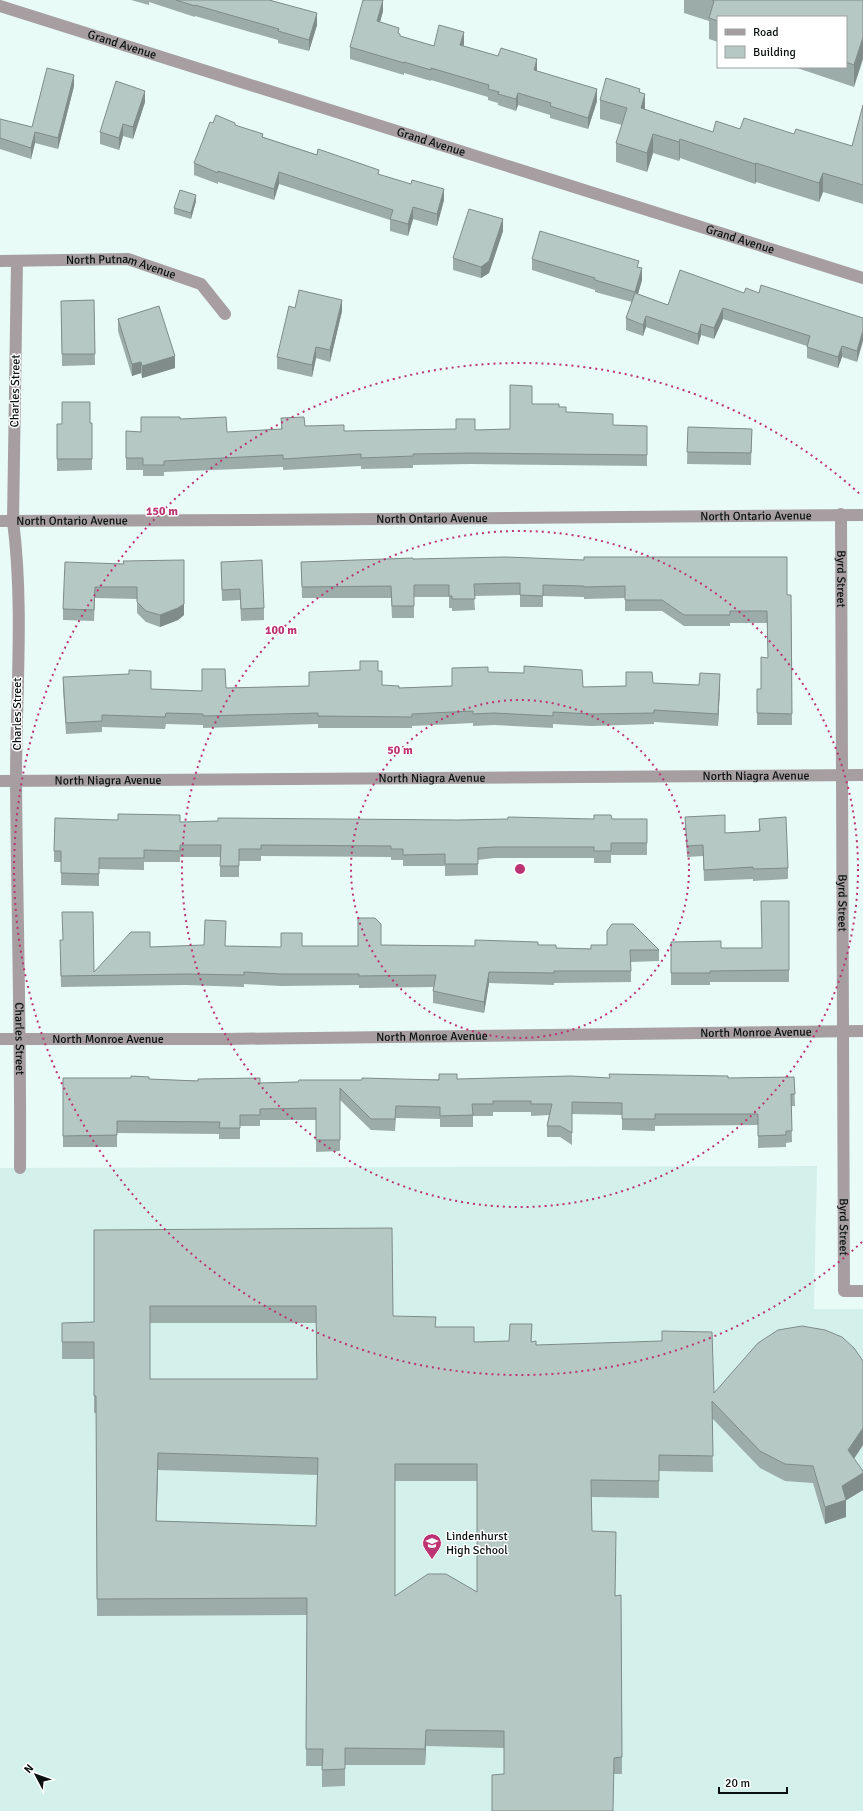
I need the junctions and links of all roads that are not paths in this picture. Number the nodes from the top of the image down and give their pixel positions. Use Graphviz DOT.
graph roads {
  1 [pos="0,6"];
  2 [pos="0,261"];
  3 [pos="17,261"];
  4 [pos="863,278"];
  5 [pos="225,314"];
  6 [pos="841,514"];
  7 [pos="863,514"];
  8 [pos="0,521"];
  9 [pos="13,521"];
  10 [pos="841,775"];
  11 [pos="863,775"];
  12 [pos="0,781"];
  13 [pos="16,781"];
  14 [pos="843,1031"];
  15 [pos="863,1031"];
  16 [pos="0,1039"];
  17 [pos="21,1039"];
  18 [pos="20,1168"];
  19 [pos="863,1291"];
  1 -- 4 [label="street, Grand Avenue"];
  2 -- 3 [label="street, North Putnam Avenue"];
  3 -- 5 [label="street, North Putnam Avenue"];
  3 -- 9 [label="street, Charles Street"];
  6 -- 7 [label="street, North Ontario Avenue"];
  6 -- 9 [label="street, North Ontario Avenue"];
  6 -- 10 [label="street, Byrd Street"];
  8 -- 9 [label="street, North Ontario Avenue"];
  9 -- 13 [label="street, Charles Street"];
  10 -- 11 [label="street, North Niagra Avenue"];
  10 -- 13 [label="street, North Niagra Avenue"];
  10 -- 14 [label="street, Byrd Street"];
  12 -- 13 [label="street, North Niagra Avenue"];
  13 -- 17 [label="street, Charles Street"];
  14 -- 15 [label="street, North Monroe Avenue"];
  14 -- 17 [label="street, North Monroe Avenue"];
  14 -- 19 [label="street, Byrd Street"];
  16 -- 17 [label="street, North Monroe Avenue"];
  17 -- 18 [label="street, Charles Street"];
}
